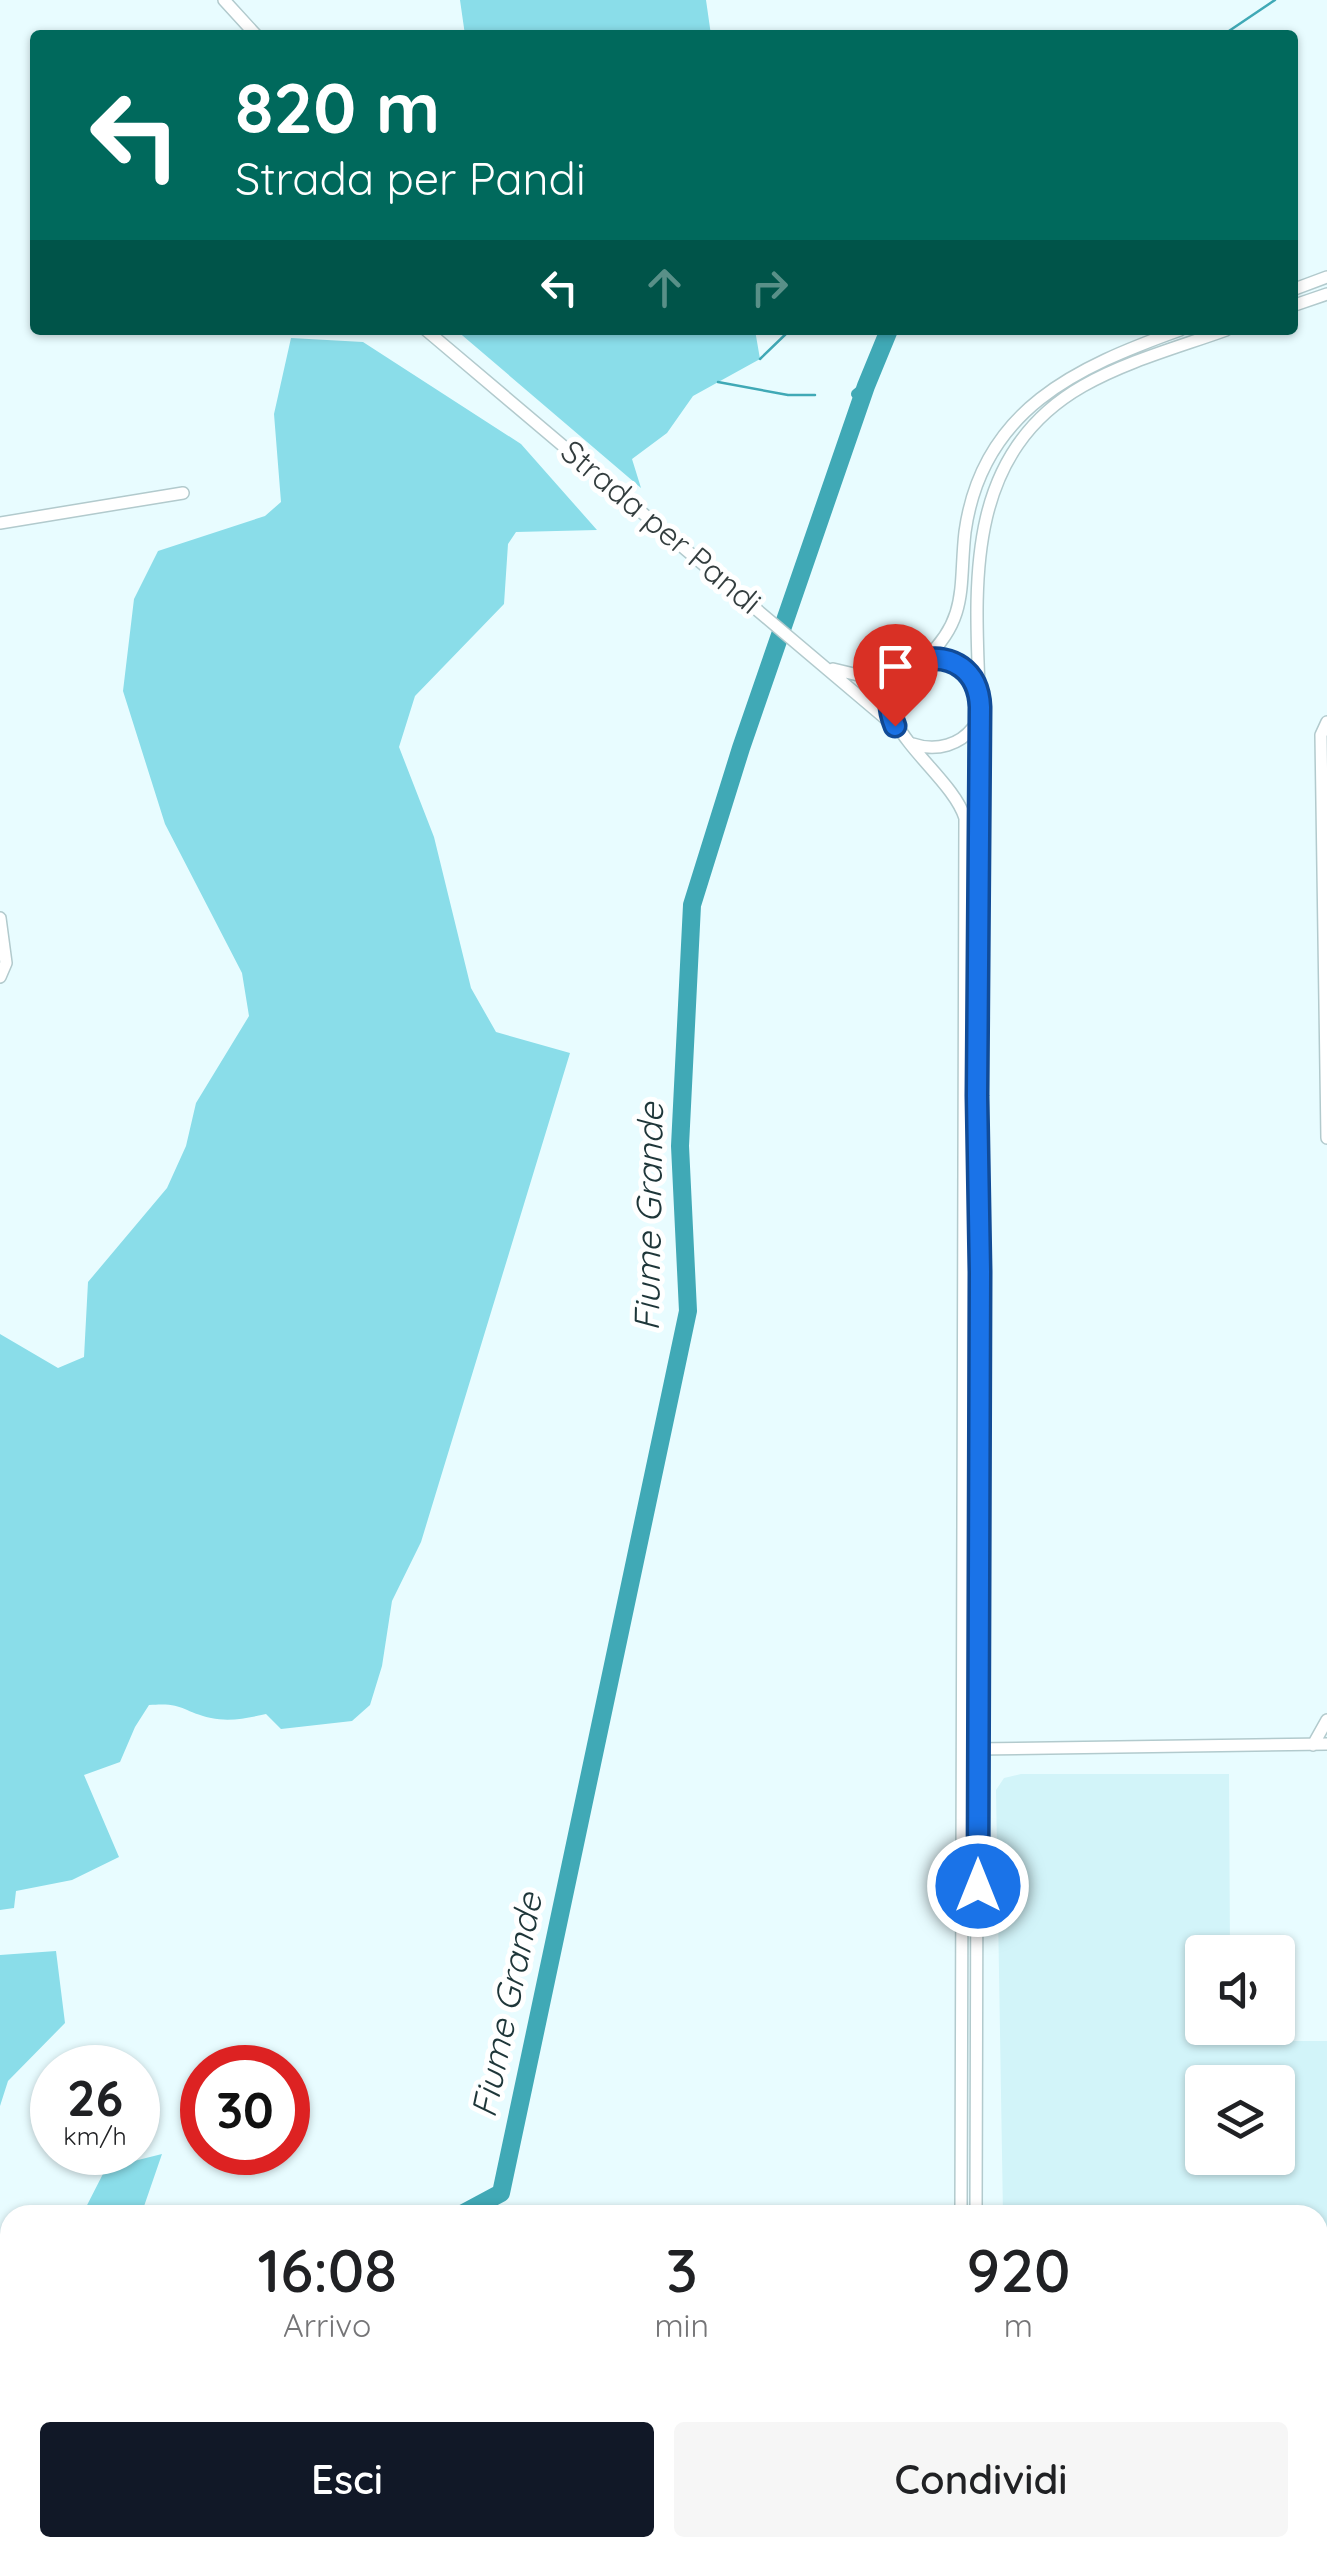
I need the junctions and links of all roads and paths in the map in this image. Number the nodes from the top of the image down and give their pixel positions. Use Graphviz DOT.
graph roads {
  1 [pos="224,0"];
  2 [pos="251,30"];
  3 [pos="1327,277"];
  4 [pos="1298,288"];
  5 [pos="1327,294"];
  6 [pos="1298,304"];
  7 [pos="432,335"];
  8 [pos="1167,335"];
  9 [pos="1213,335"];
  10 [pos="184,493"];
  11 [pos="0,523"];
  12 [pos="925,658"];
  13 [pos="912,664"];
  14 [pos="824,665"];
  15 [pos="980,702"];
  16 [pos="1327,722"];
  17 [pos="895,726"];
  18 [pos="913,744"];
  19 [pos="0,920"];
  20 [pos="0,977"];
  21 [pos="1327,1138"];
  22 [pos="1327,1720"];
  23 [pos="1327,1744"];
  24 [pos="1313,1745"];
  25 [pos="962,1749"];
  26 [pos="979,1749"];
  27 [pos="961,2205"];
  28 [pos="976,2205"];
  1 -- 2 [label="street"];
  3 -- 4 [label="street"];
  5 -- 6 [label="street"];
  7 -- 14 [label="street, Strada per Pandi"];
  8 -- 12 [label="street"];
  9 -- 15 [label="street"];
  10 -- 11 [label="street"];
  12 -- 13 [label="street"];
  12 -- 15 [label="street"];
  13 -- 14 [label="street"];
  13 -- 17 [label="street"];
  14 -- 17 [label="street, Strada per Pandi"];
  15 -- 18 [label="street"];
  15 -- 26 [label="street"];
  16 -- 21 [label="street"];
  17 -- 18 [label="street, Strada per Pandi"];
  18 -- 25 [label="street, Strada per Pandi"];
  19 -- 20 [label="street"];
  22 -- 24 [label="street"];
  23 -- 24 [label="street"];
  24 -- 26 [label="street"];
  25 -- 26 [label="street"];
  25 -- 27 [label="street, Strada per Pandi"];
  26 -- 28 [label="street"];
}
